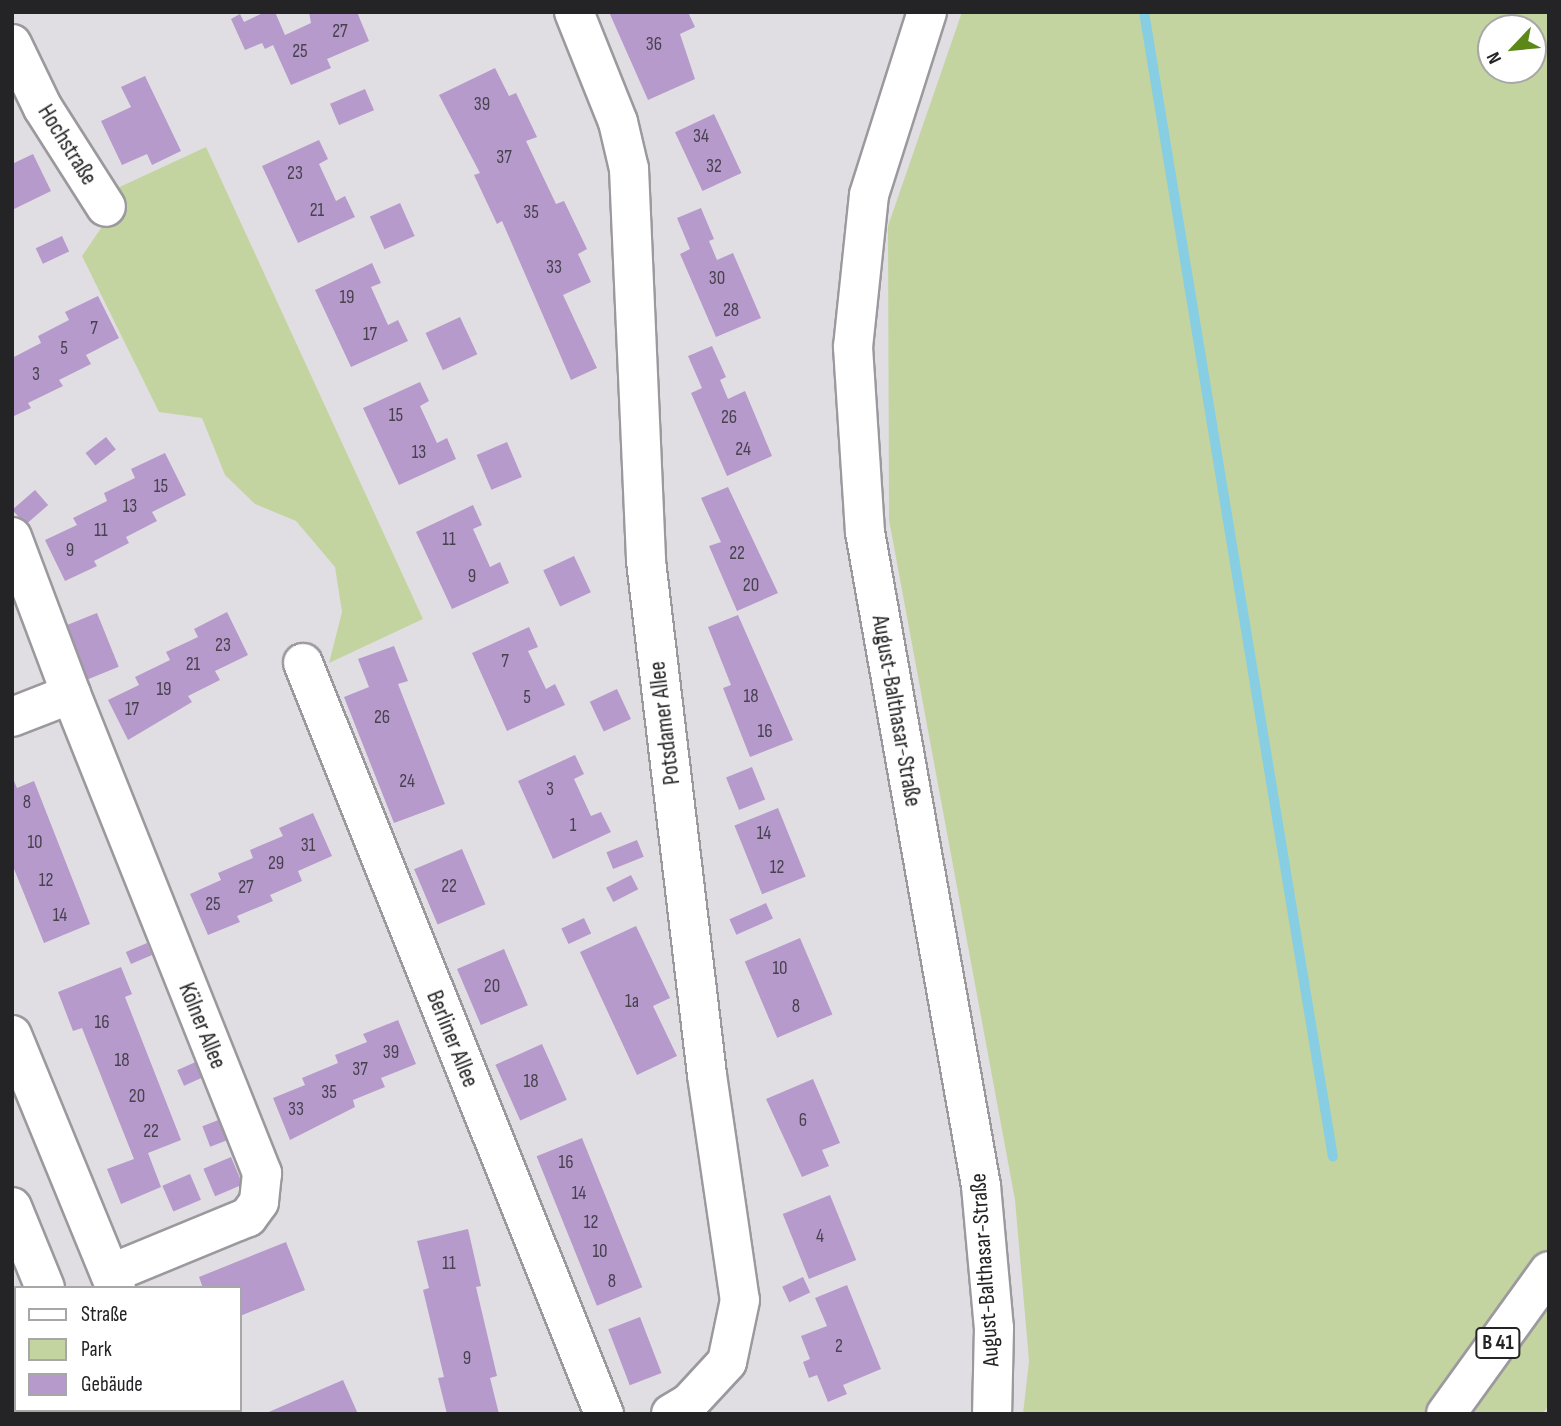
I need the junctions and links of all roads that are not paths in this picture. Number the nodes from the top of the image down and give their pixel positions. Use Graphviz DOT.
graph roads {
  1 [pos="574,12"];
  2 [pos="927,12"];
  3 [pos="12,44"];
  4 [pos="106,207"];
  5 [pos="12,537"];
  6 [pos="303,663"];
  7 [pos="71,694"];
  8 [pos="12,717"];
  9 [pos="12,1035"];
  10 [pos="12,1208"];
  11 [pos="1549,1271"];
  12 [pos="113,1281"];
  13 [pos="44,1286"];
  14 [pos="604,1414"];
  15 [pos="671,1414"];
  16 [pos="992,1414"];
  17 [pos="1446,1414"];
  1 -- 15 [label="main road, Potsdamer Allee"];
  2 -- 16 [label="main road, August-Balthasar-Straße"];
  3 -- 4 [label="main road, Hochstraße"];
  5 -- 7 [label="main road, Kölner Allee"];
  6 -- 14 [label="main road, Berliner Allee"];
  7 -- 8 [label="main road"];
  7 -- 12 [label="main road, Kölner Allee"];
  9 -- 12 [label="main road, Kölner Allee"];
  10 -- 13 [label="main road"];
  11 -- 17 [label="main road, B 41"];
}
